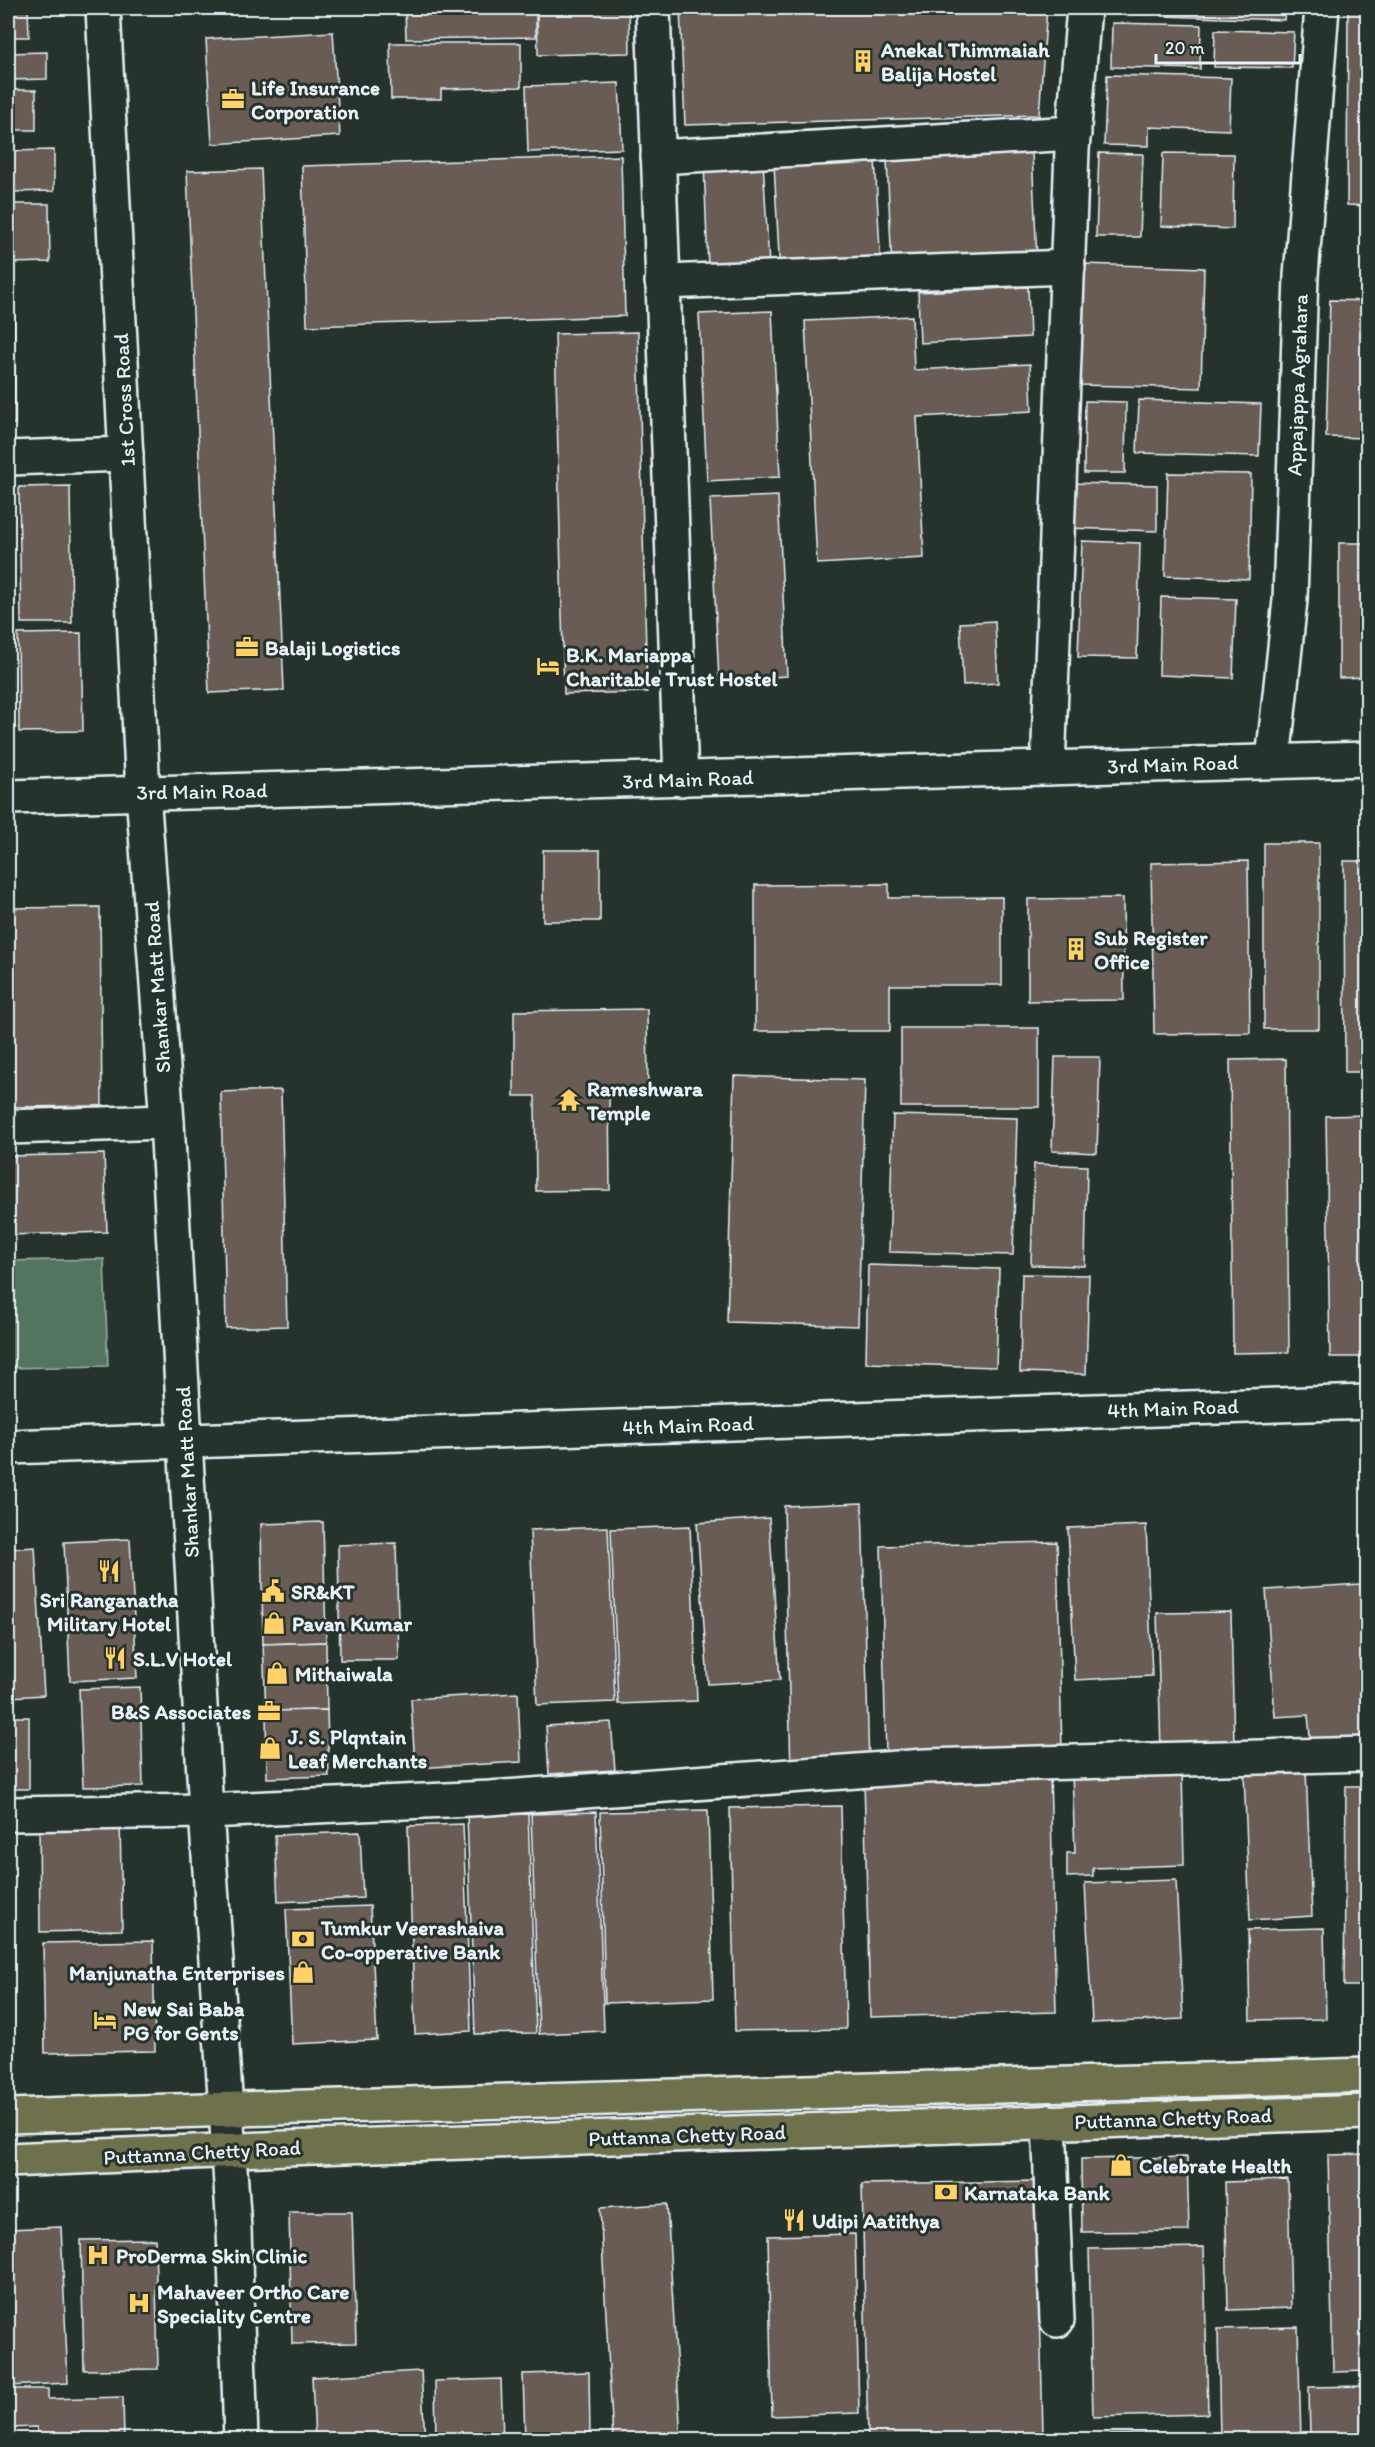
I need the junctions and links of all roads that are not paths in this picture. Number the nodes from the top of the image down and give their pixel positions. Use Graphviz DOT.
graph roads {
  1 [pos="103,8"];
  2 [pos="653,8"];
  3 [pos="1084,8"];
  4 [pos="1322,8"];
  5 [pos="1074,133"];
  6 [pos="658,157"];
  7 [pos="1068,267"];
  8 [pos="662,282"];
  9 [pos="126,454"];
  10 [pos="8,458"];
  11 [pos="1368,759"];
  12 [pos="1273,761"];
  13 [pos="1048,768"];
  14 [pos="681,779"];
  15 [pos="143,792"];
  16 [pos="8,797"];
  17 [pos="167,1122"];
  18 [pos="8,1127"];
  19 [pos="1368,1402"];
  20 [pos="185,1442"];
  21 [pos="8,1447"];
  22 [pos="1368,1754"];
  23 [pos="206,1811"];
  24 [pos="8,1814"];
  25 [pos="1368,2075"];
  26 [pos="226,2109"];
  27 [pos="1368,2112"];
  28 [pos="8,2116"];
  29 [pos="1049,2122"];
  30 [pos="230,2152"];
  31 [pos="8,2160"];
  32 [pos="1057,2320"];
  33 [pos="242,2439"];
  1 -- 9 [label="street, 1st Cross Road"];
  2 -- 6 [label="street"];
  3 -- 5 [label="street"];
  4 -- 12 [label="street, Appajappa Agrahara"];
  5 -- 6 [label="street"];
  5 -- 7 [label="street"];
  6 -- 8 [label="street"];
  7 -- 8 [label="street"];
  7 -- 13 [label="street"];
  8 -- 14 [label="street"];
  9 -- 10 [label="street"];
  9 -- 15 [label="street, 1st Cross Road"];
  11 -- 12 [label="street, 3rd Main Road"];
  12 -- 13 [label="street, 3rd Main Road"];
  13 -- 14 [label="street, 3rd Main Road"];
  14 -- 15 [label="street, 3rd Main Road"];
  15 -- 16 [label="street, 3rd Main Road"];
  15 -- 17 [label="street, Shankar Matt Road"];
  17 -- 18 [label="street"];
  17 -- 20 [label="street, Shankar Matt Road"];
  19 -- 20 [label="street, 4th Main Road"];
  20 -- 21 [label="street, 4th Main Road"];
  20 -- 23 [label="street, Shankar Matt Road"];
  22 -- 23 [label="street"];
  23 -- 24 [label="street"];
  23 -- 26 [label="street, Shankar Matt Road"];
  25 -- 26 [label="main road, Puttanna Chetty Road"];
  26 -- 28 [label="main road, Puttanna Chetty Road"];
  26 -- 30 [label="street, Shankar Matt Road"];
  27 -- 29 [label="main road, Puttanna Chetty Road"];
  29 -- 30 [label="main road, Puttanna Chetty Road"];
  29 -- 32 [label="street"];
  30 -- 31 [label="main road, Puttanna Chetty Road"];
  30 -- 33 [label="street, Shankar Matt Road"];
}
